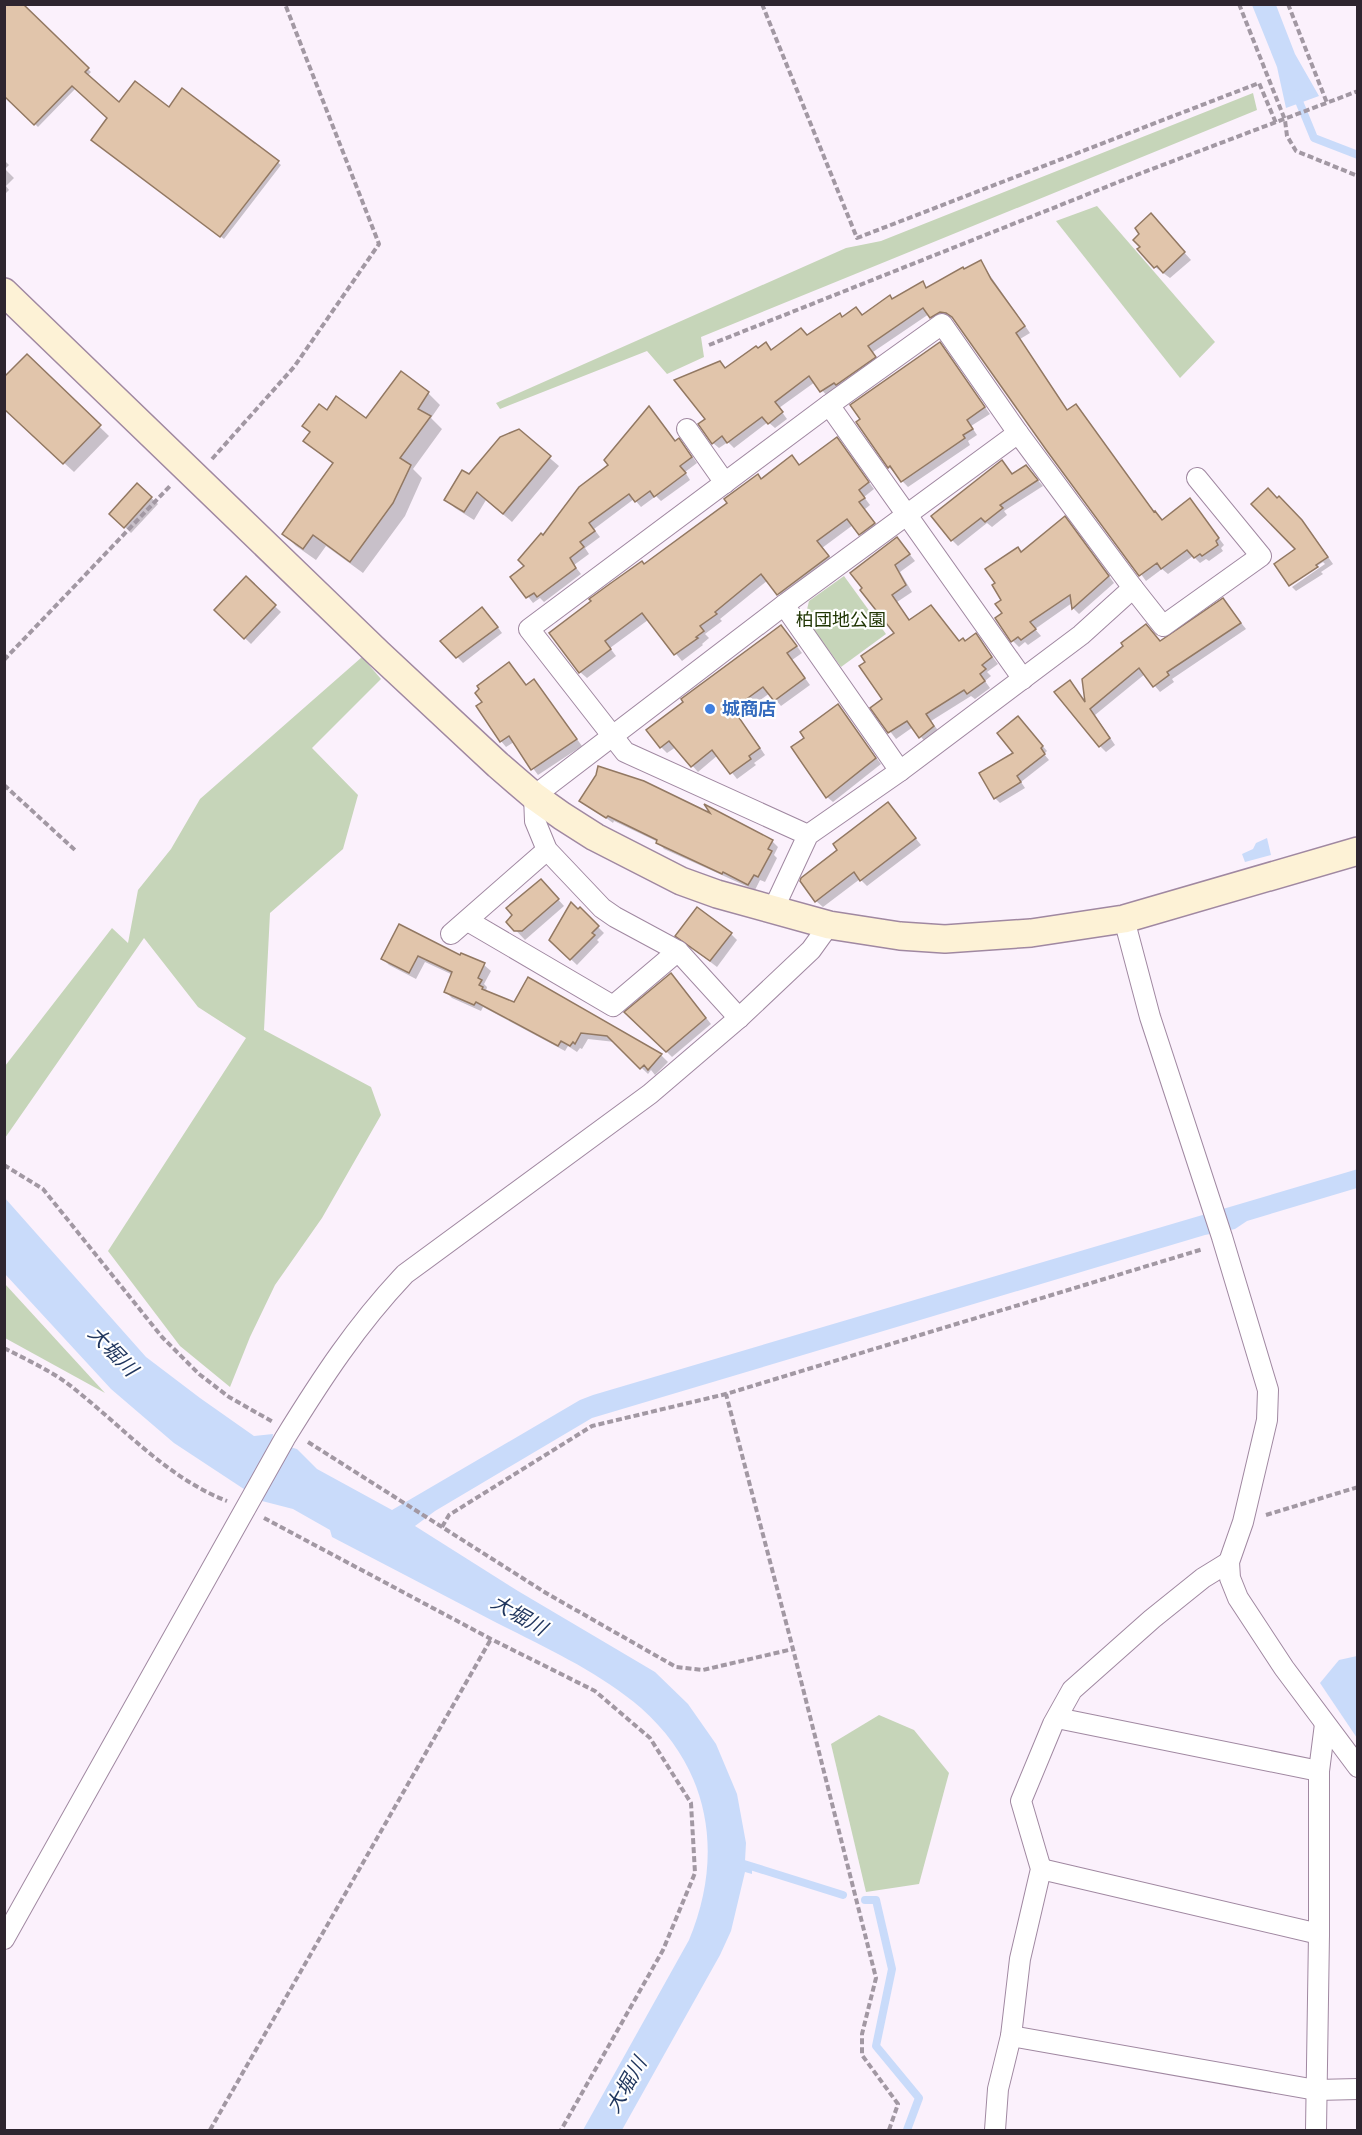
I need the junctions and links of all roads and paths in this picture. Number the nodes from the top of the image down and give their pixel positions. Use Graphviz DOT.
graph roads {
  1 [pos="285,4"];
  2 [pos="762,4"];
  3 [pos="1239,4"];
  4 [pos="1288,4"];
  5 [pos="1358,91"];
  6 [pos="1327,102"];
  7 [pos="1285,120"];
  8 [pos="1276,123"];
  9 [pos="1358,176"];
  10 [pos="4,292"];
  11 [pos="709,345"];
  12 [pos="829,405"];
  13 [pos="687,429"];
  14 [pos="1018,433"];
  15 [pos="191,473"];
  16 [pos="1197,478"];
  17 [pos="725,483"];
  18 [pos="908,515"];
  19 [pos="1133,588"];
  20 [pos="784,605"];
  21 [pos="4,660"];
  22 [pos="1023,678"];
  23 [pos="612,737"];
  24 [pos="900,771"];
  25 [pos="4,785"];
  26 [pos="534,796"];
  27 [pos="808,835"];
  28 [pos="547,850"];
  29 [pos="76,851"];
  30 [pos="1358,851"];
  31 [pos="773,910"];
  32 [pos="1124,919"];
  33 [pos="468,921"];
  34 [pos="828,924"];
  35 [pos="451,934"];
  36 [pos="678,951"];
  37 [pos="739,1018"];
  38 [pos="4,1165"];
  39 [pos="1223,1239"];
  40 [pos="4,1348"];
  41 [pos="726,1394"];
  42 [pos="287,1435"];
  43 [pos="1358,1487"];
  44 [pos="248,1503"];
  45 [pos="1243,1522"];
  46 [pos="442,1527"];
  47 [pos="1229,1562"];
  48 [pos="491,1639"];
  49 [pos="793,1648"];
  50 [pos="1057,1718"];
  51 [pos="1325,1724"];
  52 [pos="1358,1767"];
  53 [pos="1319,1771"];
  54 [pos="1041,1869"];
  55 [pos="1319,1934"];
  56 [pos="4,1939"];
  57 [pos="1011,2036"];
  58 [pos="1358,2088"];
  59 [pos="1316,2090"];
  60 [pos="210,2130"];
  61 [pos="561,2130"];
  62 [pos="889,2130"];
  63 [pos="995,2130"];
  64 [pos="1316,2130"];
  1 -- 15 [label="path"];
  2 -- 8 [label="path"];
  3 -- 7 [label="path"];
  4 -- 6 [label="path"];
  5 -- 6 [label="path"];
  6 -- 7 [label="path"];
  7 -- 8 [label="path"];
  7 -- 9 [label="path"];
  8 -- 11 [label="path"];
  10 -- 15 [label="street"];
  12 -- 14 [label="street"];
  12 -- 17 [label="street"];
  12 -- 18 [label="street"];
  13 -- 17 [label="street"];
  14 -- 18 [label="street"];
  14 -- 19 [label="street"];
  15 -- 21 [label="path"];
  15 -- 26 [label="street"];
  16 -- 19 [label="street"];
  17 -- 23 [label="street"];
  18 -- 20 [label="street"];
  18 -- 22 [label="street"];
  19 -- 22 [label="street"];
  20 -- 23 [label="street"];
  20 -- 24 [label="street"];
  22 -- 24 [label="street"];
  23 -- 26 [label="street"];
  23 -- 27 [label="street"];
  24 -- 27 [label="street"];
  25 -- 29 [label="path"];
  26 -- 28 [label="street"];
  26 -- 31 [label="street"];
  27 -- 31 [label="street"];
  28 -- 33 [label="street"];
  28 -- 36 [label="street"];
  30 -- 32 [label="street"];
  31 -- 34 [label="street"];
  32 -- 34 [label="street"];
  32 -- 39 [label="street"];
  33 -- 35 [label="street"];
  33 -- 36 [label="street"];
  34 -- 37 [label="street"];
  36 -- 37 [label="street"];
  37 -- 42 [label="street"];
  38 -- 42 [label="path"];
  39 -- 41 [label="path"];
  39 -- 45 [label="street"];
  40 -- 44 [label="path"];
  41 -- 46 [label="path"];
  41 -- 49 [label="path"];
  42 -- 44 [label="street"];
  42 -- 46 [label="path"];
  43 -- 45 [label="path"];
  44 -- 48 [label="path"];
  44 -- 56 [label="street"];
  45 -- 47 [label="street"];
  46 -- 49 [label="path"];
  47 -- 50 [label="street"];
  47 -- 51 [label="street"];
  48 -- 60 [label="path"];
  48 -- 61 [label="path"];
  49 -- 62 [label="path"];
  50 -- 53 [label="street"];
  50 -- 54 [label="street"];
  51 -- 52 [label="street"];
  51 -- 53 [label="street"];
  53 -- 55 [label="street"];
  54 -- 55 [label="street"];
  54 -- 57 [label="street"];
  55 -- 59 [label="street"];
  57 -- 59 [label="street"];
  57 -- 63 [label="street"];
  58 -- 59 [label="street"];
  59 -- 64 [label="street"];
}
